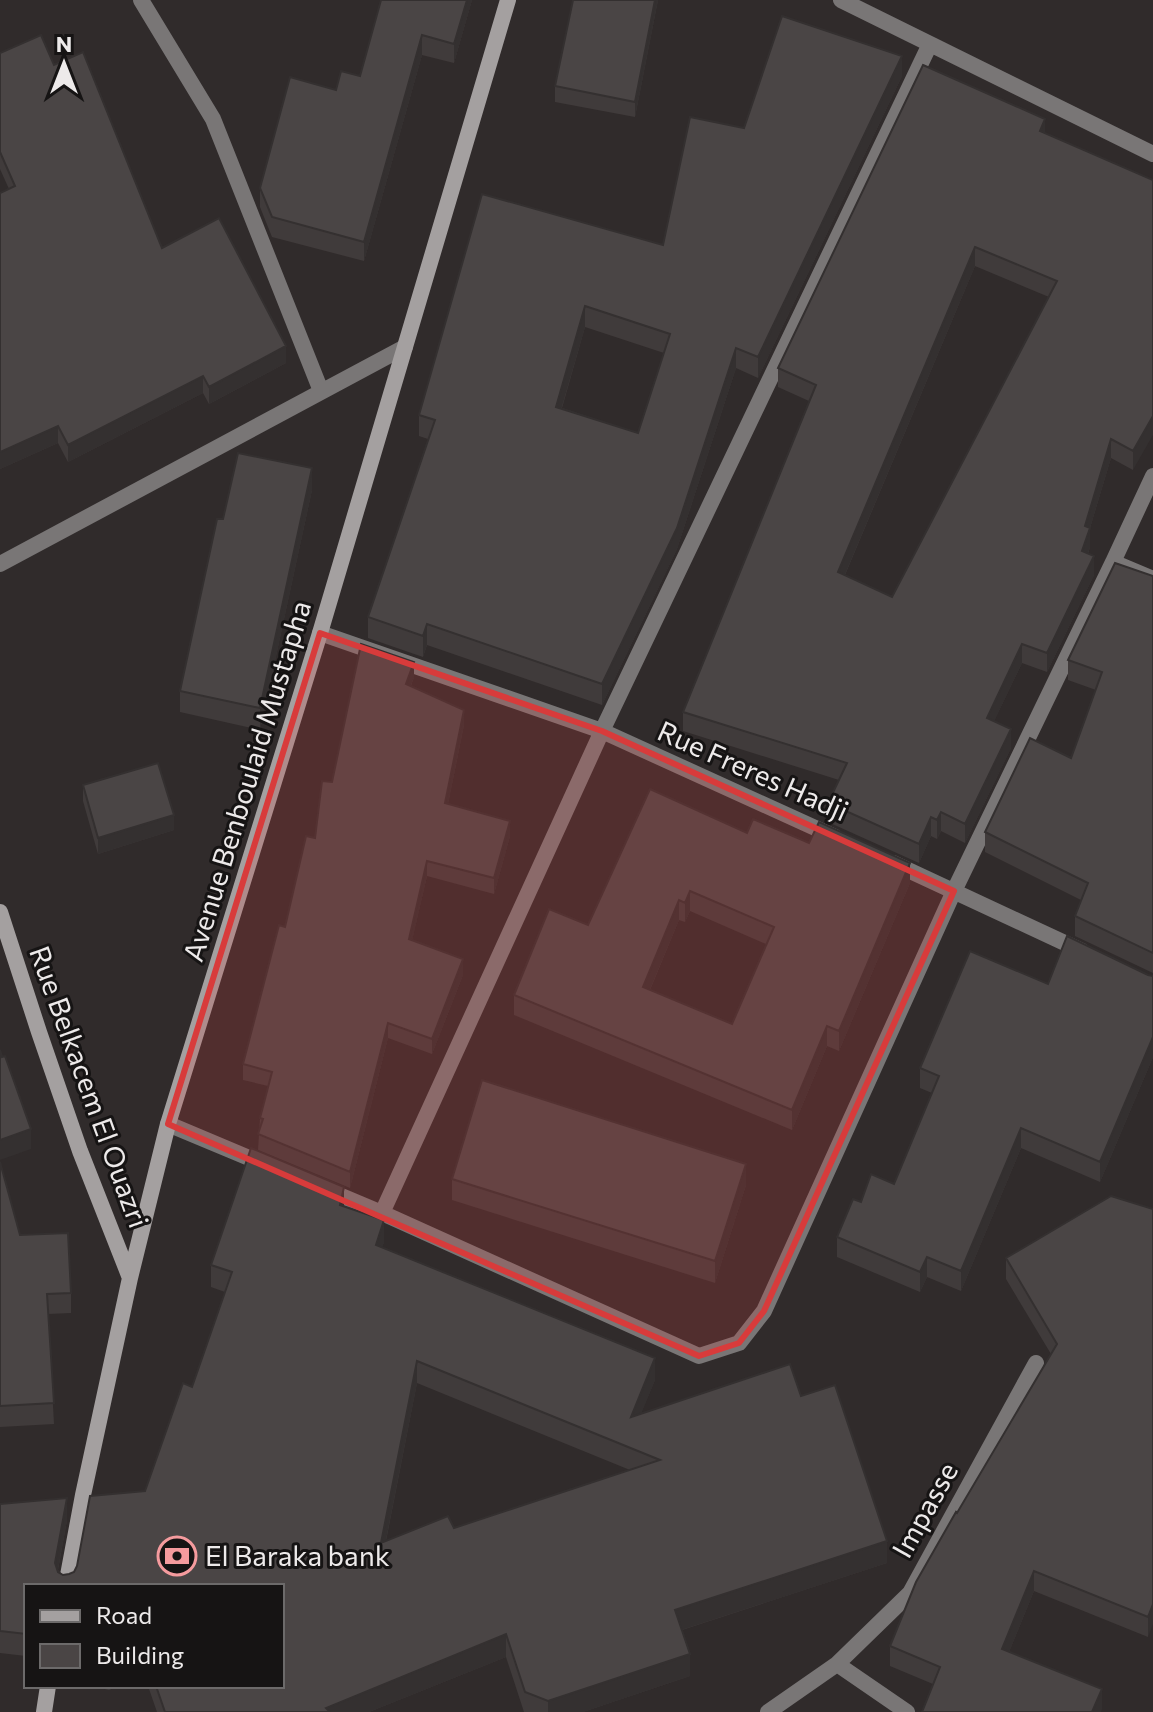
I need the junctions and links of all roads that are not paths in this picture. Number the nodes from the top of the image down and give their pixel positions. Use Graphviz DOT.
graph roads {
  1 [pos="141,0"];
  2 [pos="508,0"];
  3 [pos="841,0"];
  4 [pos="930,44"];
  5 [pos="1153,154"];
  6 [pos="405,347"];
  7 [pos="321,391"];
  8 [pos="1153,476"];
  9 [pos="1113,562"];
  10 [pos="0,564"];
  11 [pos="1153,579"];
  12 [pos="320,633"];
  13 [pos="602,731"];
  14 [pos="855,846"];
  15 [pos="884,859"];
  16 [pos="954,891"];
  17 [pos="0,912"];
  18 [pos="1096,958"];
  19 [pos="168,1124"];
  20 [pos="282,1172"];
  21 [pos="311,1184"];
  22 [pos="382,1213"];
  23 [pos="130,1278"];
  24 [pos="1036,1363"];
  25 [pos="66,1584"];
  26 [pos="837,1664"];
  27 [pos="48,1688"];
  28 [pos="44,1712"];
  29 [pos="768,1712"];
  30 [pos="907,1712"];
  1 -- 7 [label="street"];
  2 -- 6 [label="main road, Avenue Benboulaid Mustapha"];
  3 -- 4 [label="street"];
  4 -- 5 [label="street"];
  4 -- 13 [label="street"];
  6 -- 7 [label="street"];
  6 -- 12 [label="main road, Avenue Benboulaid Mustapha"];
  7 -- 10 [label="street"];
  8 -- 9 [label="street"];
  9 -- 11 [label="street"];
  9 -- 16 [label="street"];
  12 -- 13 [label="street, Rue Freres Hadji"];
  12 -- 19 [label="main road, Avenue Benboulaid Mustapha"];
  13 -- 14 [label="street, Rue Freres Hadji"];
  13 -- 22 [label="street"];
  15 -- 16 [label="street"];
  16 -- 18 [label="street"];
  16 -- 22 [label="street"];
  17 -- 23 [label="main road, Rue Belkacem El Ouazri"];
  19 -- 20 [label="street"];
  19 -- 23 [label="main road, Avenue Benboulaid Mustapha"];
  21 -- 22 [label="street"];
  23 -- 25 [label="main road, Avenue Benboulaid Mustapha"];
  24 -- 26 [label="street, Impasse"];
  26 -- 29 [label="street, Impasse"];
  26 -- 30 [label="street"];
  27 -- 28 [label="main road"];
}
